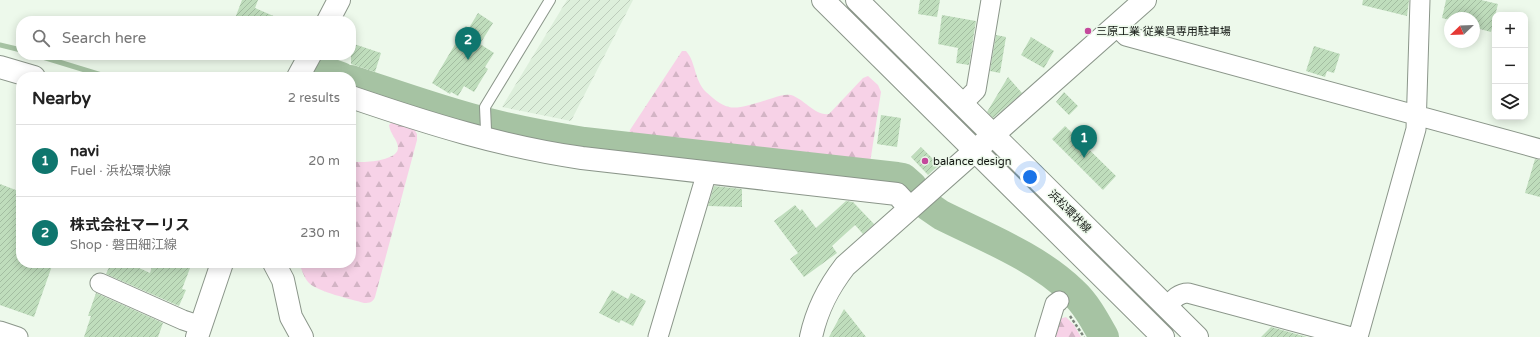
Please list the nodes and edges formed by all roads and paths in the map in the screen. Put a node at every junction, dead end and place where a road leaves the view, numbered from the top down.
1 (339, 0) edge
2 (550, 0) edge
3 (823, 0) edge
4 (857, 0) edge
5 (991, 0) edge
6 (1145, 0) edge
7 (1420, 0) edge
8 (331, 16) edge
9 (1116, 26) junction
10 (307, 60) edge
11 (0, 67) edge
12 (17, 72) edge
13 (301, 72) edge
14 (356, 99) edge
15 (962, 104) junction
16 (1416, 116) junction
17 (485, 135) junction
18 (993, 135) junction
19 (1540, 149) edge
20 (975, 151) junction
21 (705, 172) junction
22 (910, 208) junction
23 (220, 268) edge
24 (277, 268) edge
25 (100, 283) dead end
26 (1059, 301) joint
27 (1167, 307) junction
28 (199, 331) edge
29 (302, 337) edge
30 (658, 337) edge
31 (811, 337) edge
32 (1045, 337) edge
33 (1084, 337) edge
34 (1163, 337) edge
35 (1197, 337) edge
36 (1351, 337) edge
37 (1358, 337) edge

1 - 8 main road
2 - 17 lane
3 - 20 main road
4 - 15 main road, 浜松環状線
5 - 15 street
6 - 9 main road
7 - 16 street
9 - 16 street
9 - 18 main road
10 - 13 main road
11 - 12 main road
14 - 17 main road
15 - 18 main road, 浜松環状線
16 - 19 street
16 - 37 street
17 - 21 main road
18 - 20 main road
18 - 27 main road, 浜松環状線
20 - 22 main road
20 - 34 main road
21 - 22 main road
21 - 30 street
22 - 31 main road
23 - 28 main road
24 - 29 main road
25 - 28 street
26 - 32 street
26 - 33 path
27 - 35 main road, 浜松環状線
27 - 36 street

